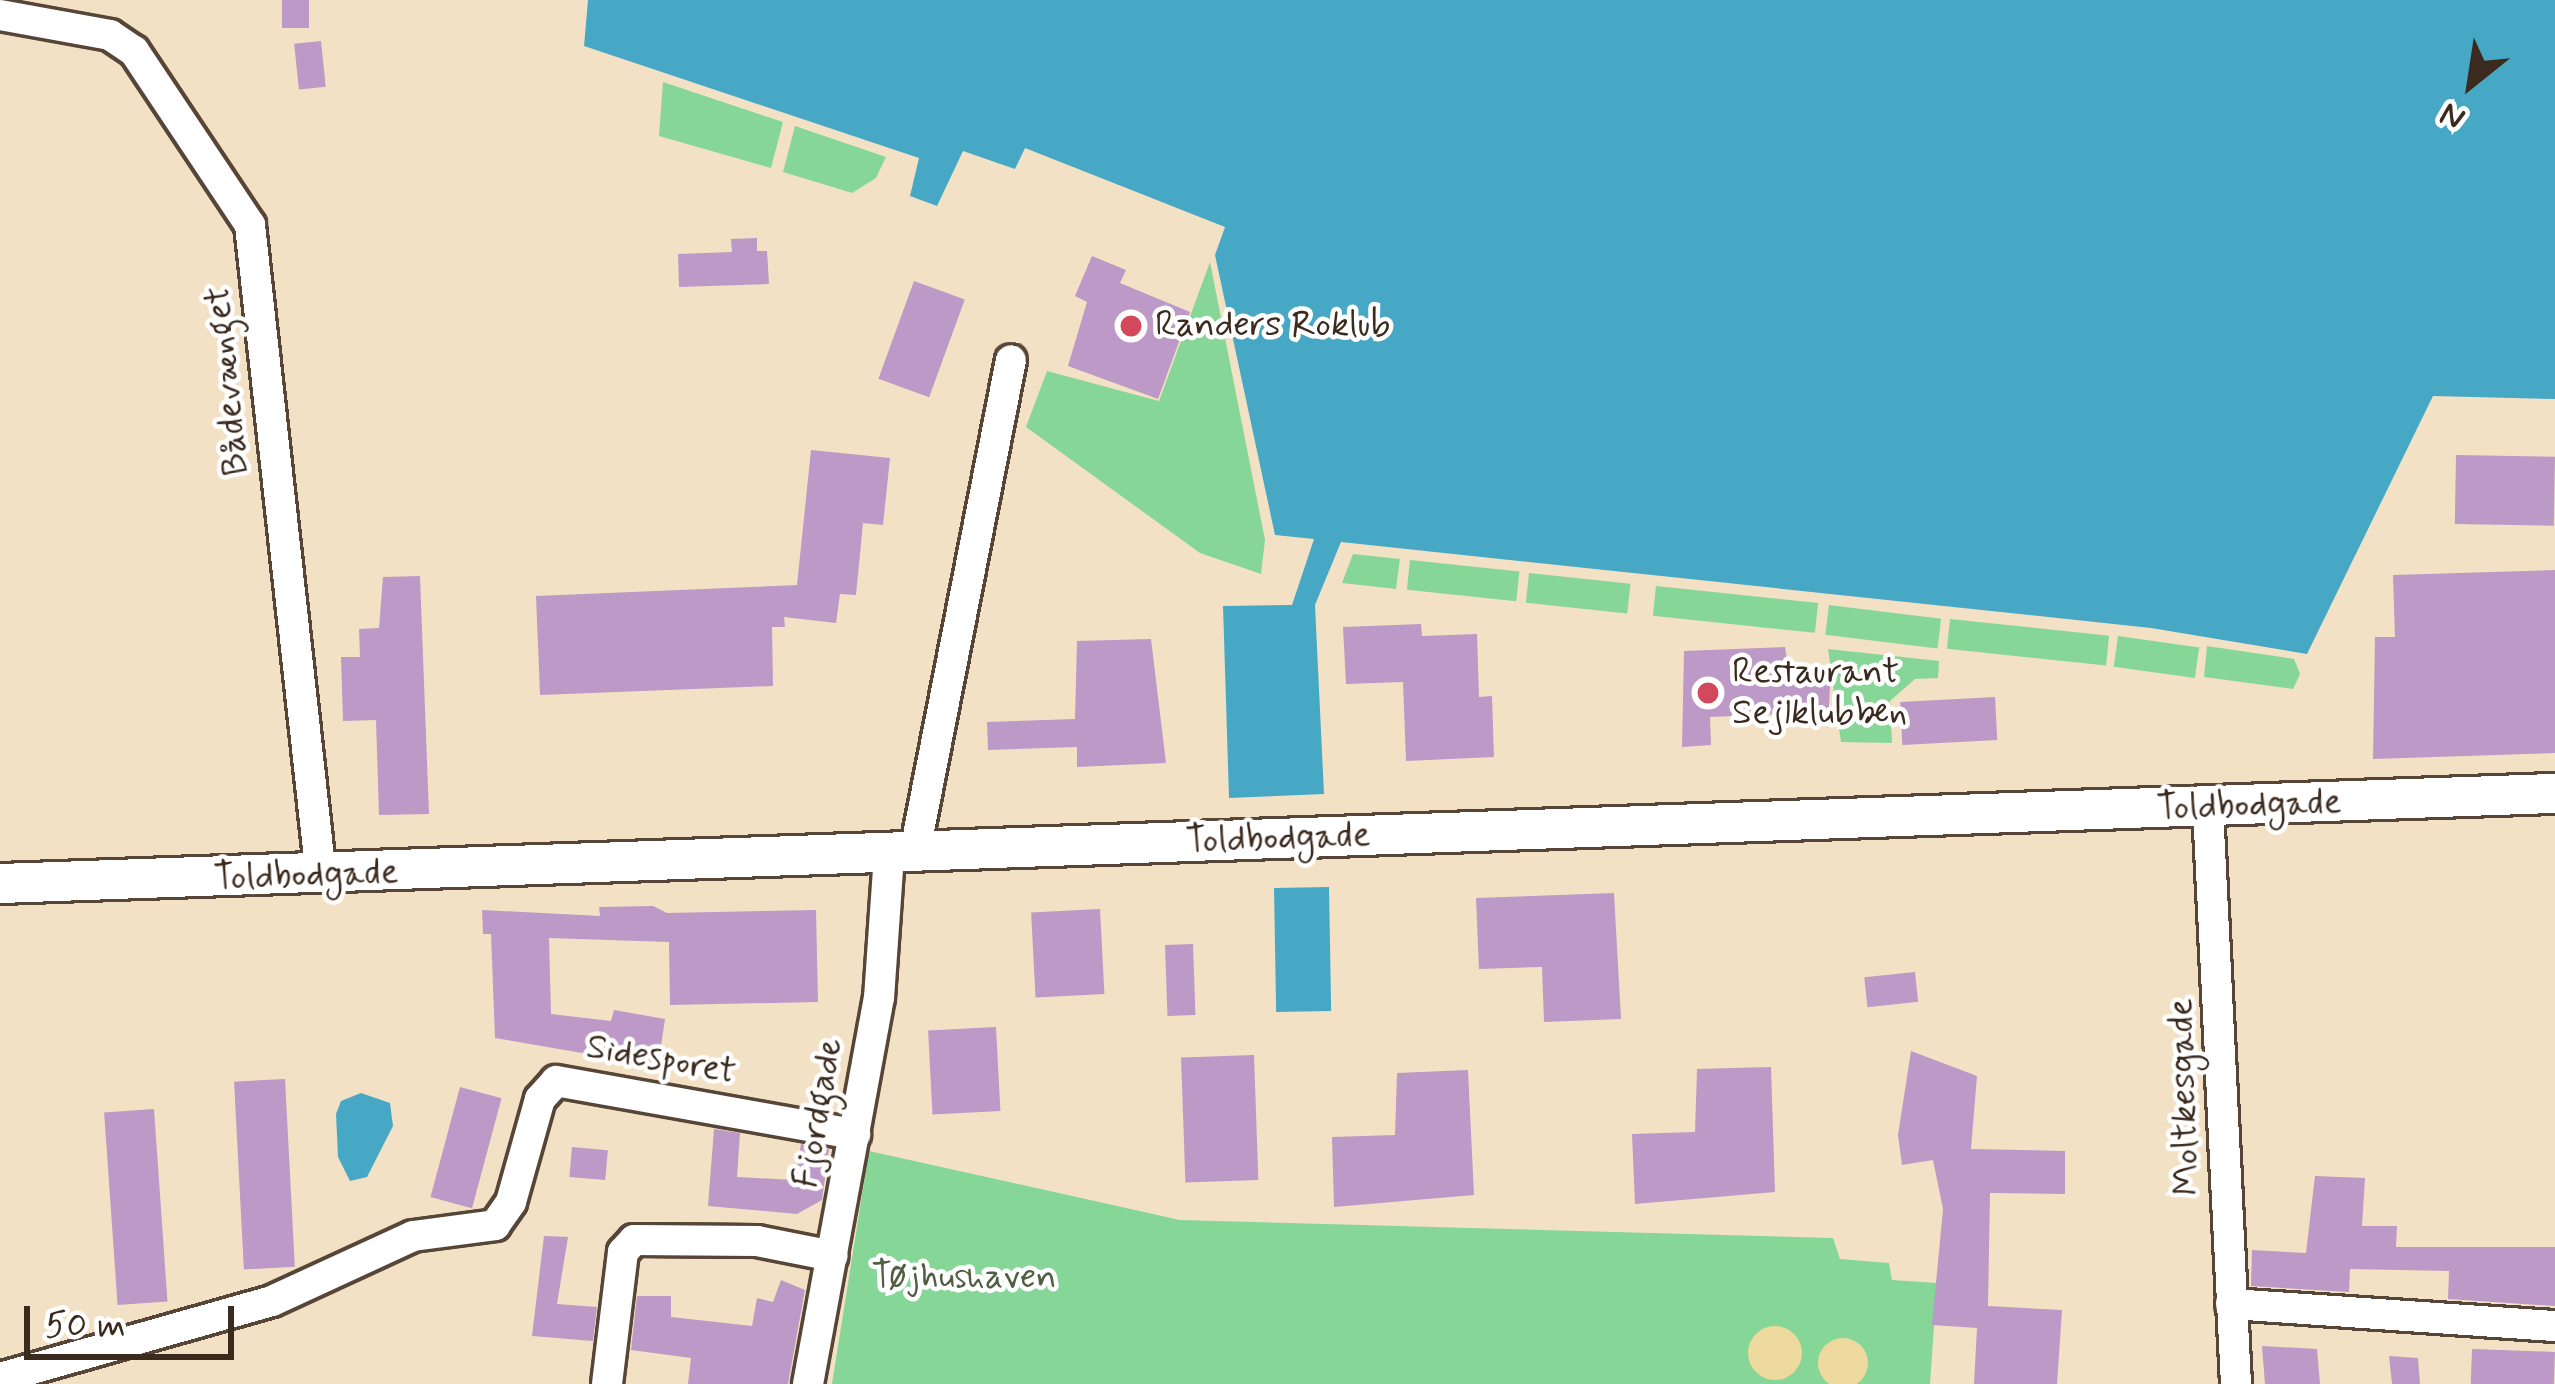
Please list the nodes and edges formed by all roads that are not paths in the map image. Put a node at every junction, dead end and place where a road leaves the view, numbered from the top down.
1 (0, 15) edge
2 (1010, 360) dead end
3 (2555, 793) edge
4 (2208, 808) junction
5 (902, 853) junction
6 (322, 876) junction
7 (0, 884) edge
8 (855, 1135) junction
9 (833, 1256) junction
10 (2231, 1304) junction
11 (2555, 1326) edge
12 (0, 1378) edge
13 (607, 1384) edge
14 (808, 1384) edge
15 (2236, 1384) edge

1 - 6 street, Bådevænget
2 - 5 street, Fjordgade
3 - 4 street, Toldbodgade
4 - 5 street, Toldbodgade
4 - 10 street, Moltkesgade
5 - 6 street, Toldbodgade
5 - 8 street, Fjordgade
6 - 7 street, Toldbodgade
8 - 9 street, Fjordgade
8 - 12 street, Sidesporet
9 - 13 street
9 - 14 street, Fjordgade
10 - 11 street
10 - 15 street, Moltkesgade

